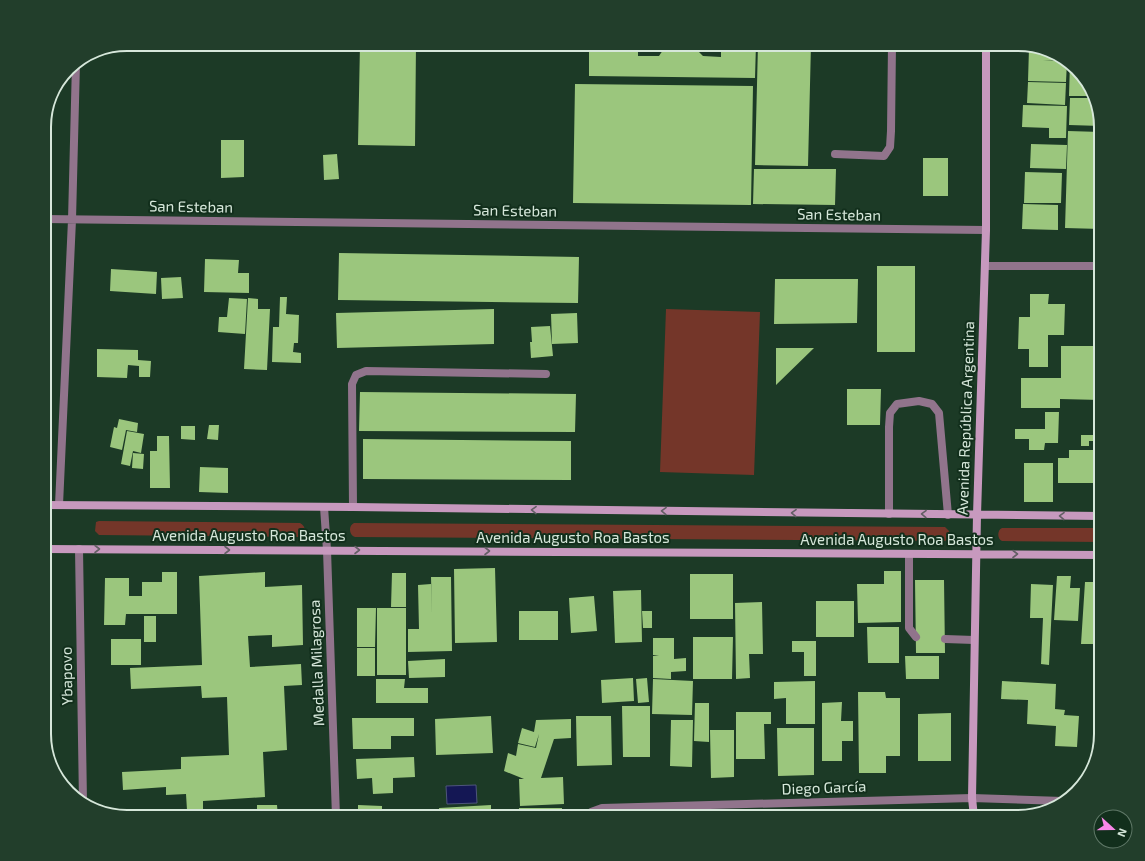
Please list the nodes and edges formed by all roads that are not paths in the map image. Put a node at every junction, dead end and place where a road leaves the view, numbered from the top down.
1 (892, 51) edge
2 (986, 51) edge
3 (76, 71) edge
4 (835, 154) dead end
5 (51, 219) edge
6 (72, 220) junction
7 (986, 230) junction
8 (986, 266) junction
9 (1094, 266) edge
10 (546, 374) dead end
11 (51, 505) edge
12 (58, 505) junction
13 (324, 507) junction
14 (353, 507) junction
15 (889, 514) junction
16 (948, 515) junction
17 (977, 515) junction
18 (1094, 516) edge
19 (51, 549) edge
20 (79, 549) junction
21 (327, 550) junction
22 (910, 554) junction
23 (976, 554) junction
24 (1094, 555) edge
25 (916, 637) dead end
26 (945, 638) dead end
27 (974, 640) junction
28 (83, 795) edge
29 (972, 798) junction
30 (1053, 802) edge
31 (336, 810) edge
32 (596, 810) edge
33 (973, 810) edge

1 - 4 street
2 - 7 main road, Avenida República Argentina
3 - 6 street
5 - 6 street, San Esteban
6 - 7 street, San Esteban
6 - 12 street
7 - 8 main road, Avenida República Argentina
8 - 9 street
8 - 17 main road, Avenida República Argentina
10 - 14 street
11 - 12 main road, Avenida Augusto Roa Bastos
12 - 13 main road, Avenida Augusto Roa Bastos
13 - 14 main road, Avenida Augusto Roa Bastos
13 - 21 street, Medalla Milagrosa
15 -> 14 main road, Avenida Augusto Roa Bastos
16 -> 15 main road, Avenida Augusto Roa Bastos
15 - 16 street
16 - 17 main road, Avenida Augusto Roa Bastos
18 -> 17 main road, Avenida Augusto Roa Bastos
17 - 23 main road, Avenida República Argentina
19 - 20 main road, Avenida Augusto Roa Bastos
20 -> 21 main road, Avenida Augusto Roa Bastos
20 - 28 street, Ybapovo
21 -> 22 main road, Avenida Augusto Roa Bastos
21 - 31 street, Medalla Milagrosa
22 - 23 main road, Avenida Augusto Roa Bastos
22 - 25 street
23 -> 24 main road, Avenida Augusto Roa Bastos
23 - 27 main road, Avenida República Argentina
26 - 27 street
27 - 29 main road, Avenida República Argentina
29 - 30 street, Diego García
29 - 32 street, Diego García
29 - 33 main road, Avenida República Argentina

